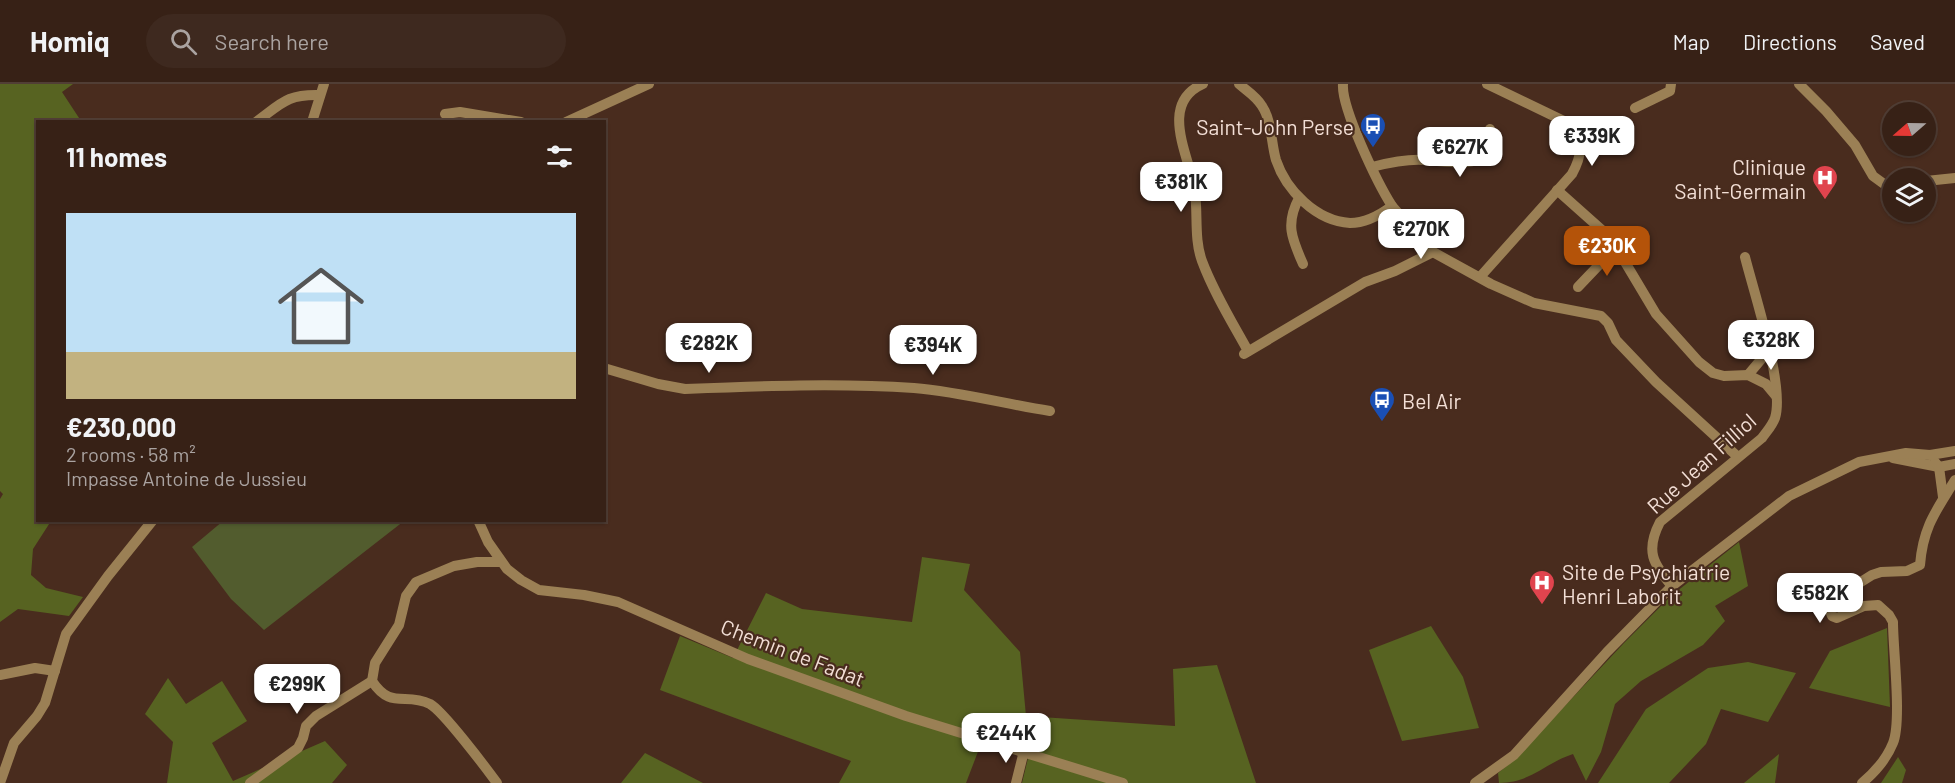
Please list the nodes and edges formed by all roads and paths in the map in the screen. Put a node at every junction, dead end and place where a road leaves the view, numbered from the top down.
1 (324, 84) edge
2 (649, 84) edge
3 (1203, 84) edge
4 (1239, 84) edge
5 (1344, 84) edge
6 (1487, 84) edge
7 (1671, 84) edge
8 (1799, 84) edge
9 (320, 95) junction
10 (1635, 108) dead end
11 (445, 114) dead end
12 (259, 120) edge
13 (313, 120) edge
14 (509, 120) edge
15 (570, 120) edge
16 (1490, 129) dead end
17 (1372, 167) junction
18 (1955, 178) edge
19 (1936, 180) edge
20 (1882, 183) edge
21 (1557, 190) junction
22 (1299, 198) junction
23 (1392, 206) junction
24 (1616, 247) junction
25 (1433, 252) junction
26 (1744, 257) dead end
27 (1303, 264) dead end
28 (1480, 277) junction
29 (1578, 287) dead end
30 (1769, 350) junction
31 (606, 369) edge
32 (1748, 375) junction
33 (1776, 397) junction
34 (1050, 411) dead end
35 (1955, 451) edge
36 (1930, 455) junction
37 (1884, 456) junction
38 (1738, 457) junction
39 (1955, 464) edge
40 (1938, 467) junction
41 (1955, 480) edge
42 (1943, 497) junction
43 (151, 522) edge
44 (479, 522) edge
45 (501, 562) junction
46 (1672, 586) junction
47 (54, 671) junction
48 (0, 675) edge
49 (372, 681) junction
50 (1024, 751) junction
51 (0, 783) edge
52 (250, 783) edge
53 (497, 783) edge
54 (1016, 783) edge
55 (1124, 783) edge
56 (1475, 783) edge
57 (1862, 783) edge

1 - 9 street
2 - 15 street
3 - 25 street
4 - 22 street
5 - 17 street
6 - 21 street
7 - 10 street
8 - 20 street
9 - 12 street
9 - 13 street
11 - 14 street
16 - 17 street
17 - 23 street
18 - 19 street
21 - 24 street
21 - 28 street
22 - 23 street
22 - 27 street
23 - 25 street
24 - 29 street
24 - 32 street
25 - 28 street
26 - 30 street, Rue Jean Filliol
28 - 38 street
30 - 32 street
30 - 33 street, Rue Jean Filliol
31 - 34 street
32 - 33 street
33 - 38 street, Rue Jean Filliol
35 - 36 street
36 - 37 street
36 - 40 street
37 - 40 street
37 - 46 street
38 - 46 street, Rue Jean Filliol
39 - 40 street
40 - 42 street
41 - 42 street
42 - 57 street
43 - 47 street
44 - 45 street, Chemin de Fadat
45 - 49 street
45 - 50 street, Chemin de Fadat
46 - 56 street
47 - 48 street
47 - 51 street
49 - 52 street
49 - 53 street
50 - 54 street
50 - 55 street, Chemin de Fadat

